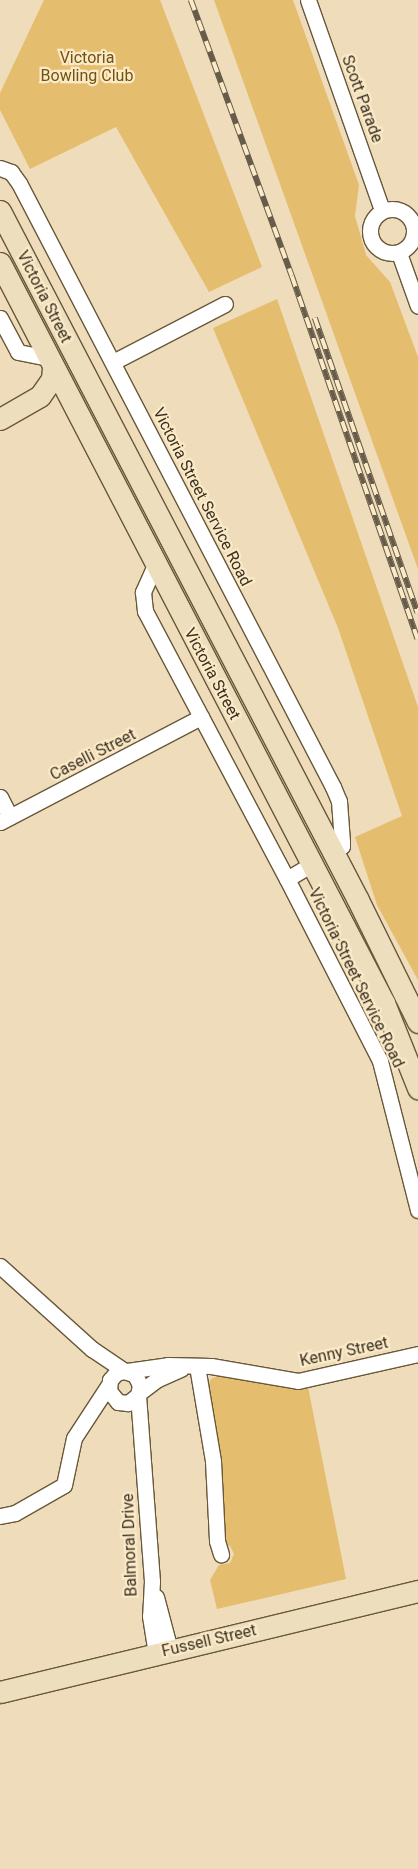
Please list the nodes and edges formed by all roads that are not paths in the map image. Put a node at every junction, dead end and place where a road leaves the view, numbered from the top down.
1 (308, 0) edge
2 (0, 168) edge
3 (382, 210) junction
4 (0, 211) edge
5 (414, 216) edge
6 (399, 253) junction
7 (0, 263) edge
8 (225, 304) dead end
9 (418, 306) edge
10 (0, 318) edge
11 (78, 362) junction
12 (113, 362) junction
13 (51, 363) junction
14 (67, 393) junction
15 (0, 419) edge
16 (0, 426) edge
17 (154, 565) junction
18 (201, 717) junction
19 (0, 797) edge
20 (5, 819) edge
21 (333, 852) junction
22 (312, 864) junction
23 (288, 879) junction
24 (418, 1022) edge
25 (418, 1088) edge
26 (418, 1210) edge
27 (0, 1266) edge
28 (92, 1349) junction
29 (418, 1354) edge
30 (193, 1366) junction
31 (126, 1371) junction
32 (109, 1384) junction
33 (139, 1394) junction
34 (121, 1403) junction
35 (90, 1417) junction
36 (142, 1434) junction
37 (0, 1516) edge
38 (222, 1554) dead end
39 (418, 1591) edge
40 (163, 1652) junction
41 (0, 1692) edge

1 - 3 street, Scott Parade
2 - 12 street, Victoria Street Service Road
3 - 5 street
3 - 6 street
4 - 11 main road, Victoria Street
5 - 6 street
6 - 9 street
7 - 13 main road, Victoria Street
8 - 12 street
10 - 13 street
11 - 14 main road
11 - 21 main road, Victoria Street
12 - 21 street, Victoria Street Service Road
13 - 14 main road, Victoria Street
13 - 15 main road
14 - 16 main road
14 - 17 main road, Victoria Street
17 - 18 street, Victoria Street Service Road
17 - 22 main road, Victoria Street
18 - 20 street, Caselli Street
18 - 23 street, Victoria Street Service Road
19 - 20 street
21 - 22 main road
21 - 24 main road, Victoria Street
22 - 23 street, Victoria Street Service Road
22 - 25 main road, Victoria Street
23 - 26 street, Victoria Street Service Road
27 - 28 street
28 - 31 street
28 - 32 street
29 - 30 street, Kenny Street
30 - 31 street, Kenny Street
30 - 33 street, Kenny Street
30 - 38 street
31 - 32 street
31 - 33 street
32 - 34 street
32 - 35 street
33 - 34 street
33 - 36 street, Balmoral Drive
34 - 35 street
34 - 36 street, Balmoral Drive
35 - 37 street
36 - 40 street, Balmoral Drive
39 - 40 main road, Fussell Street
40 - 41 main road, Fussell Street

